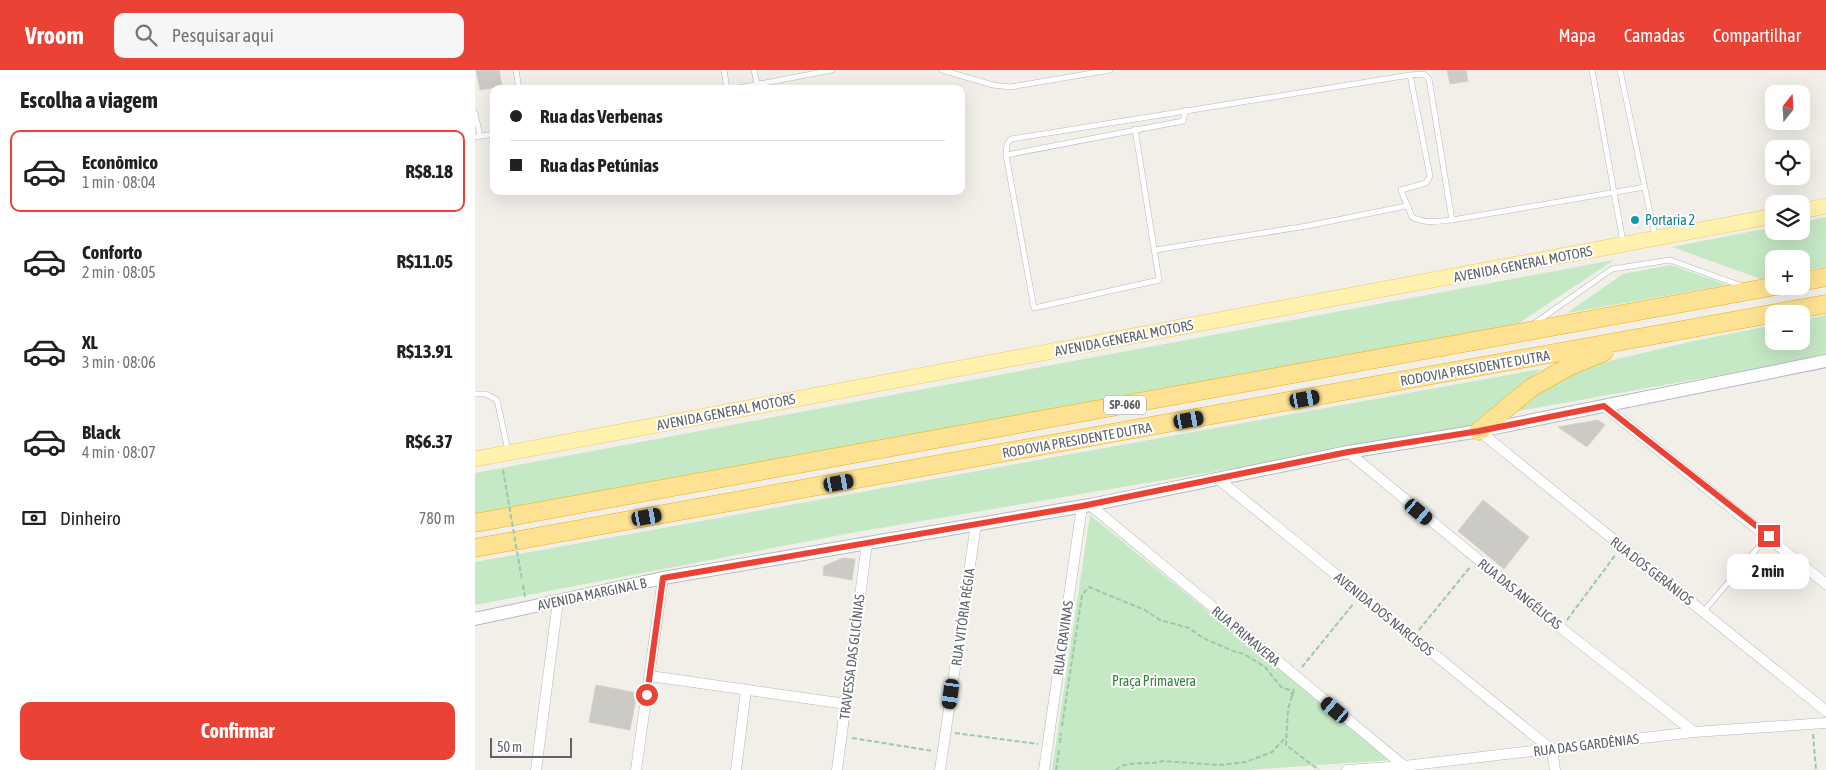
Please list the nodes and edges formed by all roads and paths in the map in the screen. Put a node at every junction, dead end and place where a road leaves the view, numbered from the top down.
1 (517, 70) edge
2 (724, 70) edge
3 (754, 70) edge
4 (832, 70) edge
5 (942, 70) edge
6 (1110, 70) edge
7 (1592, 70) edge
8 (1620, 70) edge
9 (1410, 75) junction
10 (757, 84) junction
11 (519, 85) edge
12 (726, 85) edge
13 (752, 85) edge
14 (1186, 110) junction
15 (475, 113) edge
16 (1135, 129) junction
17 (478, 137) edge
18 (1006, 155) junction
19 (1645, 187) junction
20 (1614, 192) junction
21 (1406, 206) junction
22 (1826, 206) edge
23 (1810, 209) edge
24 (1765, 218) edge
25 (1452, 220) junction
26 (1656, 239) junction
27 (1624, 245) junction
28 (1155, 250) junction
29 (1826, 277) edge
30 (1810, 280) edge
31 (1765, 288) edge
32 (1757, 290) junction
33 (1826, 304) edge
34 (1520, 333) junction
35 (1635, 340) junction
36 (1826, 361) edge
37 (475, 394) edge
38 (1604, 406) junction
39 (1479, 431) junction
40 (509, 452) junction
41 (1348, 452) junction
42 (475, 459) edge
43 (503, 470) dead end
44 (1217, 478) junction
45 (1086, 505) junction
46 (475, 524) edge
47 (976, 524) junction
48 (1769, 536) junction
49 (867, 543) junction
50 (1621, 547) junction
51 (475, 548) edge
52 (1477, 559) junction
53 (663, 578) junction
54 (522, 580) dead end
55 (1826, 584) edge
56 (523, 585) dead end
57 (1361, 595) junction
58 (526, 600) dead end
59 (558, 601) junction
60 (1703, 612) junction
61 (475, 619) edge
62 (1561, 628) junction
63 (1413, 638) junction
64 (650, 676) junction
65 (1295, 676) junction
66 (746, 690) junction
67 (1293, 696) junction
68 (846, 704) junction
69 (1826, 711) edge
70 (1826, 723) edge
71 (1813, 724) junction
72 (946, 732) junction
73 (1694, 732) junction
74 (842, 737) junction
75 (1286, 737) junction
76 (1047, 746) junction
77 (1552, 750) junction
78 (943, 752) junction
79 (1404, 766) junction
80 (536, 770) edge
81 (636, 770) edge
82 (736, 770) edge
83 (837, 770) edge
84 (940, 770) edge
85 (1043, 770) edge
86 (1056, 770) edge
87 (1115, 770) edge
88 (1319, 770) edge
89 (1347, 770) edge
90 (1555, 770) edge
91 (1816, 770) edge

1 - 11 lane
2 - 12 lane
3 - 10 lane
4 - 10 lane
5 - 6 lane
7 - 20 lane
8 - 19 lane
9 - 14 lane
9 - 21 lane
9 - 25 lane
10 - 13 lane
14 - 16 lane
14 - 18 lane
15 - 17 lane
16 - 18 lane
16 - 28 lane
18 - 28 lane
19 - 20 lane
19 - 26 lane
20 - 25 lane
20 - 27 lane
21 - 25 lane
21 - 28 lane
22 - 23 main road
24 - 26 main road, AVENIDA GENERAL MOTORS
26 - 27 main road, AVENIDA GENERAL MOTORS
27 - 40 main road, AVENIDA GENERAL MOTORS
29 - 30 highway
31 - 32 highway, RODOVIA PRESIDENTE DUTRA / SP-060
32 - 34 highway, RODOVIA PRESIDENTE DUTRA / SP-060
32 - 34 lane
33 - 35 highway, RODOVIA PRESIDENTE DUTRA / SP-060
34 - 46 highway, RODOVIA PRESIDENTE DUTRA / SP-060
35 - 39 highway
35 - 51 highway, RODOVIA PRESIDENTE DUTRA / SP-060
36 - 38 street, AVENIDA MARGINAL B
37 - 40 lane
38 - 39 street, AVENIDA MARGINAL B
38 - 48 street
39 - 41 street, AVENIDA MARGINAL B
39 - 50 street, RUA DOS GERÂNIOS
40 - 42 main road, AVENIDA GENERAL MOTORS
41 - 44 street, AVENIDA MARGINAL B
41 - 52 street, RUA DAS ANGÉLICAS
43 - 54 path, bridge
44 - 45 street, AVENIDA MARGINAL B
44 - 57 street, AVENIDA DOS NARCISOS
45 - 47 street, AVENIDA MARGINAL B
45 - 65 street, RUA PRIMAVERA
45 - 76 street, RUA CRAVINAS
47 - 49 street, AVENIDA MARGINAL B
47 - 72 street, RUA VITÓRIA RÉGIA
48 - 55 street
48 - 60 lane
49 - 53 street, AVENIDA MARGINAL B
49 - 68 street, TRAVESSA DAS GLICÍNIAS
50 - 60 street, RUA DOS GERÂNIOS
50 - 62 path
52 - 62 street, RUA DAS ANGÉLICAS
52 - 63 path
53 - 59 street, AVENIDA MARGINAL B
53 - 64 street
56 - 58 path
57 - 63 street, AVENIDA DOS NARCISOS
57 - 65 path
59 - 61 street, AVENIDA MARGINAL B
59 - 80 street
60 - 69 street, RUA DOS GERÂNIOS
62 - 73 street, RUA DAS ANGÉLICAS
63 - 77 street, AVENIDA DOS NARCISOS
64 - 66 street
64 - 81 street
65 - 67 path
65 - 79 street, RUA PRIMAVERA
66 - 68 street
66 - 82 street
67 - 75 path
67 - 86 path
68 - 74 street, TRAVESSA DAS GLICÍNIAS
70 - 71 street, RUA DAS GARDÊNIAS
71 - 73 street, RUA DAS GARDÊNIAS
71 - 91 path
72 - 76 path
72 - 78 street, RUA VITÓRIA RÉGIA
73 - 77 street, RUA DAS GARDÊNIAS
74 - 78 path
74 - 83 street, TRAVESSA DAS GLICÍNIAS
75 - 87 path
75 - 88 path
76 - 85 street, RUA CRAVINAS
77 - 79 street, RUA DAS GARDÊNIAS
77 - 90 street
78 - 84 street, RUA VITÓRIA RÉGIA
79 - 89 street, RUA DAS GARDÊNIAS

